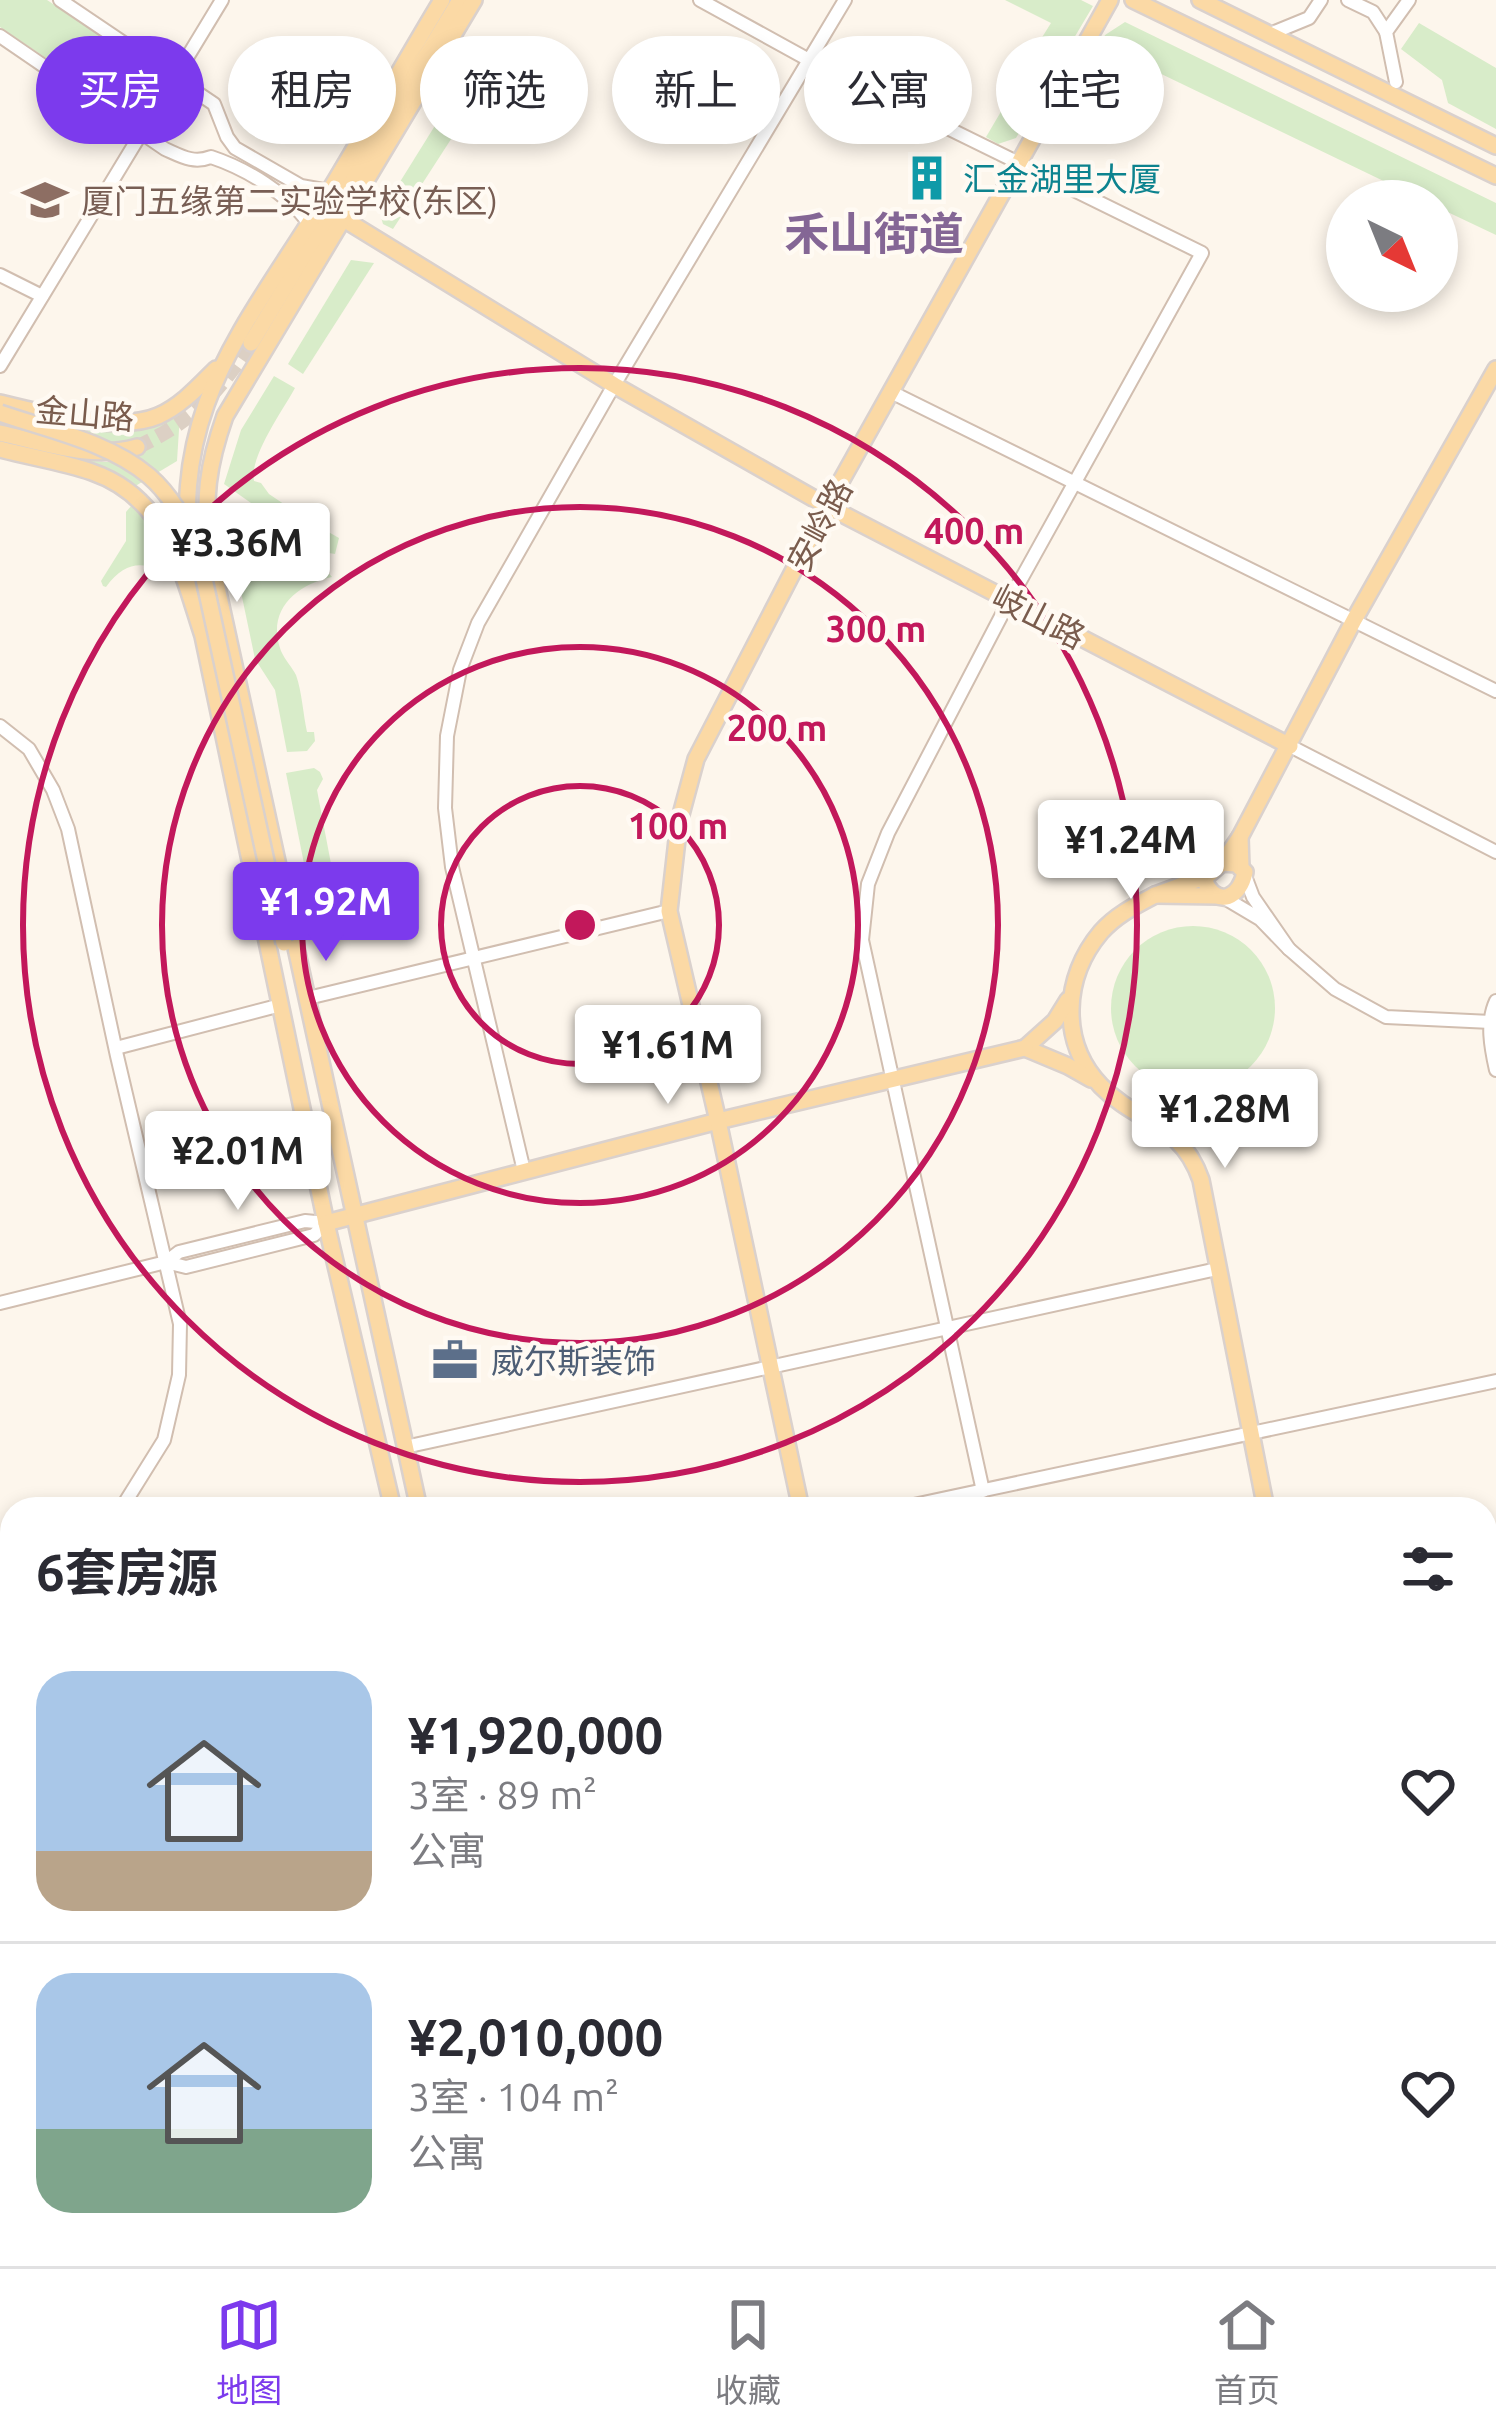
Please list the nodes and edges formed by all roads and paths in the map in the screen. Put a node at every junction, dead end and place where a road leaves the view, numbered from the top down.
1 (60, 0) edge
2 (222, 0) edge
3 (442, 0) edge
4 (460, 0) edge
5 (474, 0) edge
6 (700, 0) edge
7 (845, 0) edge
8 (1110, 0) edge
9 (1133, 0) edge
10 (1201, 0) edge
11 (1321, 0) edge
12 (1348, 0) edge
13 (1409, 0) edge
14 (1220, 4) edge
15 (1386, 32) junction
16 (1270, 34) junction
17 (0, 36) edge
18 (114, 36) edge
19 (200, 36) edge
20 (823, 36) edge
21 (804, 57) edge
22 (36, 61) edge
23 (804, 68) edge
24 (1396, 82) dead end
25 (204, 97) edge
26 (226, 137) junction
27 (972, 140) edge
28 (134, 144) edge
29 (158, 144) edge
30 (1496, 146) edge
31 (211, 157) junction
32 (1019, 163) junction
33 (1496, 176) edge
34 (329, 191) junction
35 (342, 218) junction
36 (309, 223) junction
37 (0, 275) edge
38 (42, 296) junction
39 (250, 343) tunnel mouth
40 (222, 362) junction
41 (0, 367) edge
42 (1496, 369) edge
43 (614, 385) junction
44 (891, 392) junction
45 (1490, 395) edge
46 (0, 404) edge
47 (0, 413) edge
48 (0, 433) edge
49 (137, 447) tunnel mouth
50 (0, 449) edge
51 (1075, 482) junction
52 (827, 506) junction
53 (1009, 601) junction
54 (1354, 620) junction
55 (203, 636) junction
56 (1496, 691) edge
57 (0, 726) edge
58 (1289, 746) junction
59 (1240, 837) junction
60 (1496, 852) edge
61 (1222, 863) junction
62 (1243, 872) junction
63 (1207, 876) junction
64 (1156, 895) junction
65 (1220, 897) junction
66 (669, 911) junction
67 (1289, 949) junction
68 (474, 959) junction
69 (308, 998) junction
70 (1070, 998) junction
71 (1496, 1001) edge
72 (280, 1005) junction
73 (1491, 1022) junction
74 (116, 1048) junction
75 (1025, 1048) junction
76 (1496, 1070) edge
77 (891, 1079) junction
78 (324, 1082) junction
79 (1101, 1085) junction
80 (718, 1121) junction
81 (524, 1171) junction
82 (354, 1215) junction
83 (326, 1223) junction
84 (166, 1262) junction
85 (1217, 1268) junction
86 (0, 1303) edge
87 (946, 1327) junction
88 (770, 1365) junction
89 (1496, 1382) edge
90 (1252, 1434) junction
91 (405, 1447) junction
92 (983, 1490) junction
93 (128, 1497) edge
94 (390, 1497) edge
95 (416, 1497) edge
96 (798, 1497) edge
97 (951, 1497) edge
98 (1264, 1497) edge

1 - 18 street
2 - 19 street
3 - 34 main road
4 - 39 main road
5 - 35 main road
6 - 21 street
7 - 20 street
8 - 32 main road, 安岭路
9 - 33 main road
10 - 14 main road
11 - 16 street
12 - 15 street
13 - 15 street
14 - 16 main road
15 - 24 street
16 - 30 main road
17 - 22 street
23 - 43 street
25 - 26 street
26 - 31 street
26 - 34 street
27 - 32 street
28 - 38 street
29 - 31 street
31 - 36 street
32 - 44 main road, 安岭路
32 - 51 street
34 - 36 main road
35 - 43 main road, 岐山路
35 - 69 main road
36 - 40 main road
37 - 38 street
38 - 41 street
40 - 46 main road, 金山路
40 - 55 main road
42 - 45 main road
43 - 52 main road, 岐山路
43 - 68 street
44 - 51 street
44 - 52 main road, 安岭路
45 - 54 main road
47 - 78 main road, bridge
48 - 49 main road
50 - 55 main road, 金山路
51 - 53 street
51 - 54 street
52 - 53 main road, 岐山路
52 - 66 main road, 安岭路
53 - 58 main road, 岐山路
53 - 77 street
54 - 56 street
54 - 58 main road
55 - 72 main road
57 - 74 street
58 - 59 main road
58 - 60 street, 岐山路
59 - 61 main road
59 - 62 main road
61 - 62 main road
61 - 63 main road
62 - 65 main road
62 - 67 street
63 - 64 main road
63 - 65 main road
64 - 65 main road
64 - 70 main road
65 - 67 street
66 - 68 street
66 - 80 main road, 安岭路
67 - 73 street
68 - 69 street
68 - 81 street
69 - 78 main road
70 - 75 main road
70 - 79 main road
71 - 73 street
72 - 74 street
72 - 83 main road
73 - 76 street
74 - 84 street
75 - 77 main road
75 - 79 main road
77 - 80 main road
77 - 87 street
78 - 82 main road
79 - 85 main road
80 - 81 main road
80 - 88 main road, 安岭路
81 - 82 main road
82 - 83 main road
82 - 91 main road
83 - 84 street
83 - 94 main road
84 - 86 street
84 - 93 street
85 - 87 street
85 - 90 main road
87 - 88 street
87 - 92 street
88 - 91 street
88 - 96 main road, 安岭路
89 - 90 street
90 - 92 street
90 - 98 main road
91 - 95 main road
92 - 97 street

